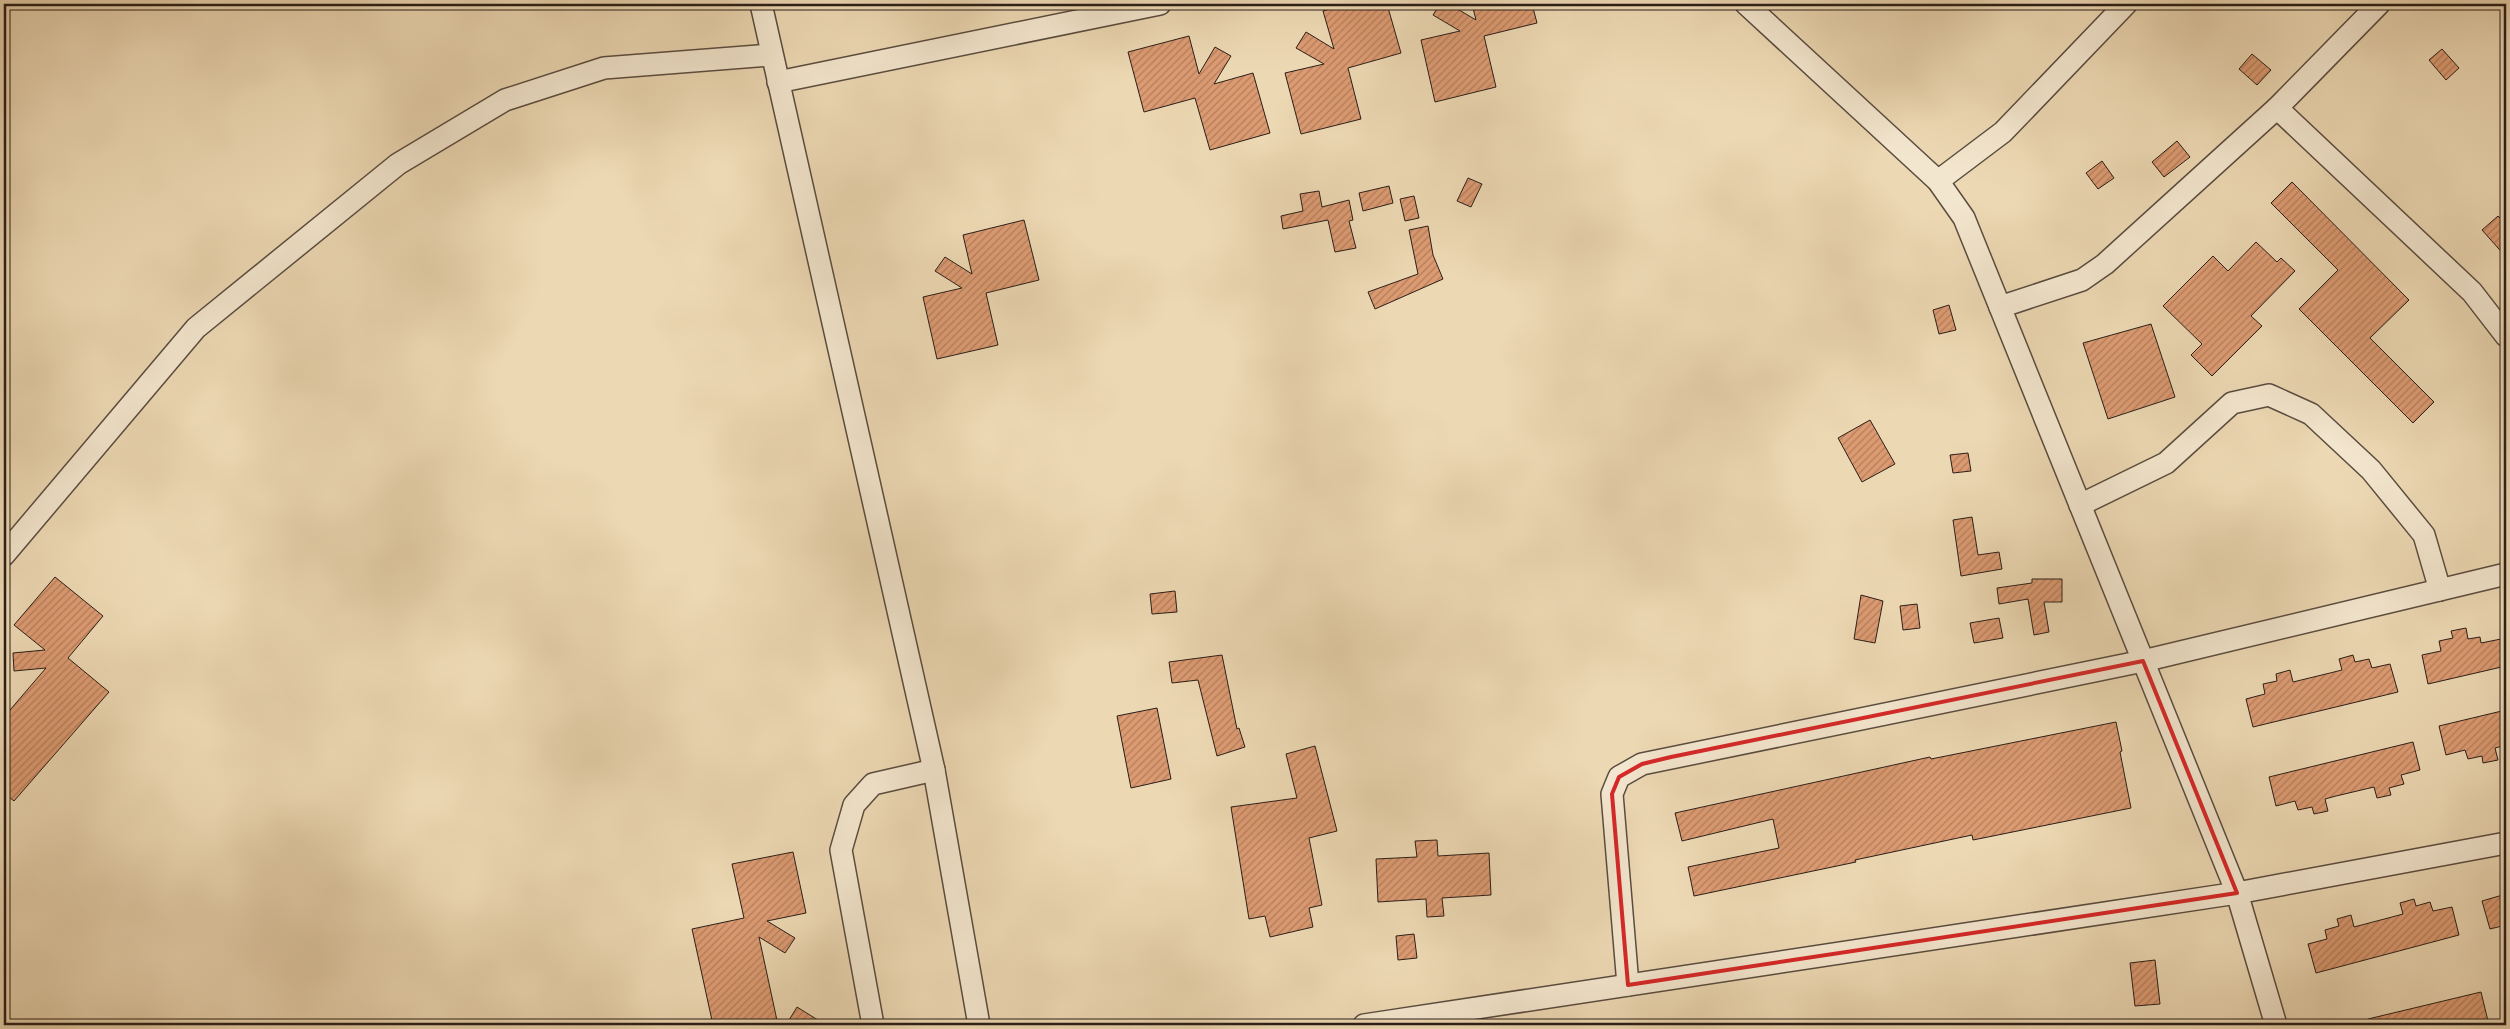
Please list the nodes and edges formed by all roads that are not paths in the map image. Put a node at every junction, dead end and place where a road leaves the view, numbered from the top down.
1 (761, 4) edge
2 (1160, 4) edge
3 (1746, 4) edge
4 (2126, 4) edge
5 (2378, 4) edge
6 (772, 54) junction
7 (778, 82) junction
8 (2277, 108) junction
9 (1938, 181) junction
10 (2000, 307) junction
11 (2506, 336) edge
12 (2080, 505) junction
13 (4, 555) edge
14 (2506, 574) edge
15 (2440, 590) junction
16 (2143, 661) junction
17 (934, 770) junction
18 (2506, 843) edge
19 (2237, 893) junction
20 (1628, 985) junction
21 (873, 1025) edge
22 (979, 1025) edge
23 (1364, 1025) edge
24 (2276, 1025) edge

1 - 6 street
2 - 7 street
3 - 9 street
4 - 9 street
5 - 8 street
6 - 7 street
6 - 13 street
7 - 17 street
8 - 10 street
8 - 11 street
9 - 10 street
10 - 12 street
12 - 15 street
12 - 16 street
14 - 15 street
15 - 16 street
16 - 19 street
16 - 20 street
17 - 21 street
17 - 22 street
18 - 19 street
19 - 20 street
19 - 24 street
20 - 23 street

